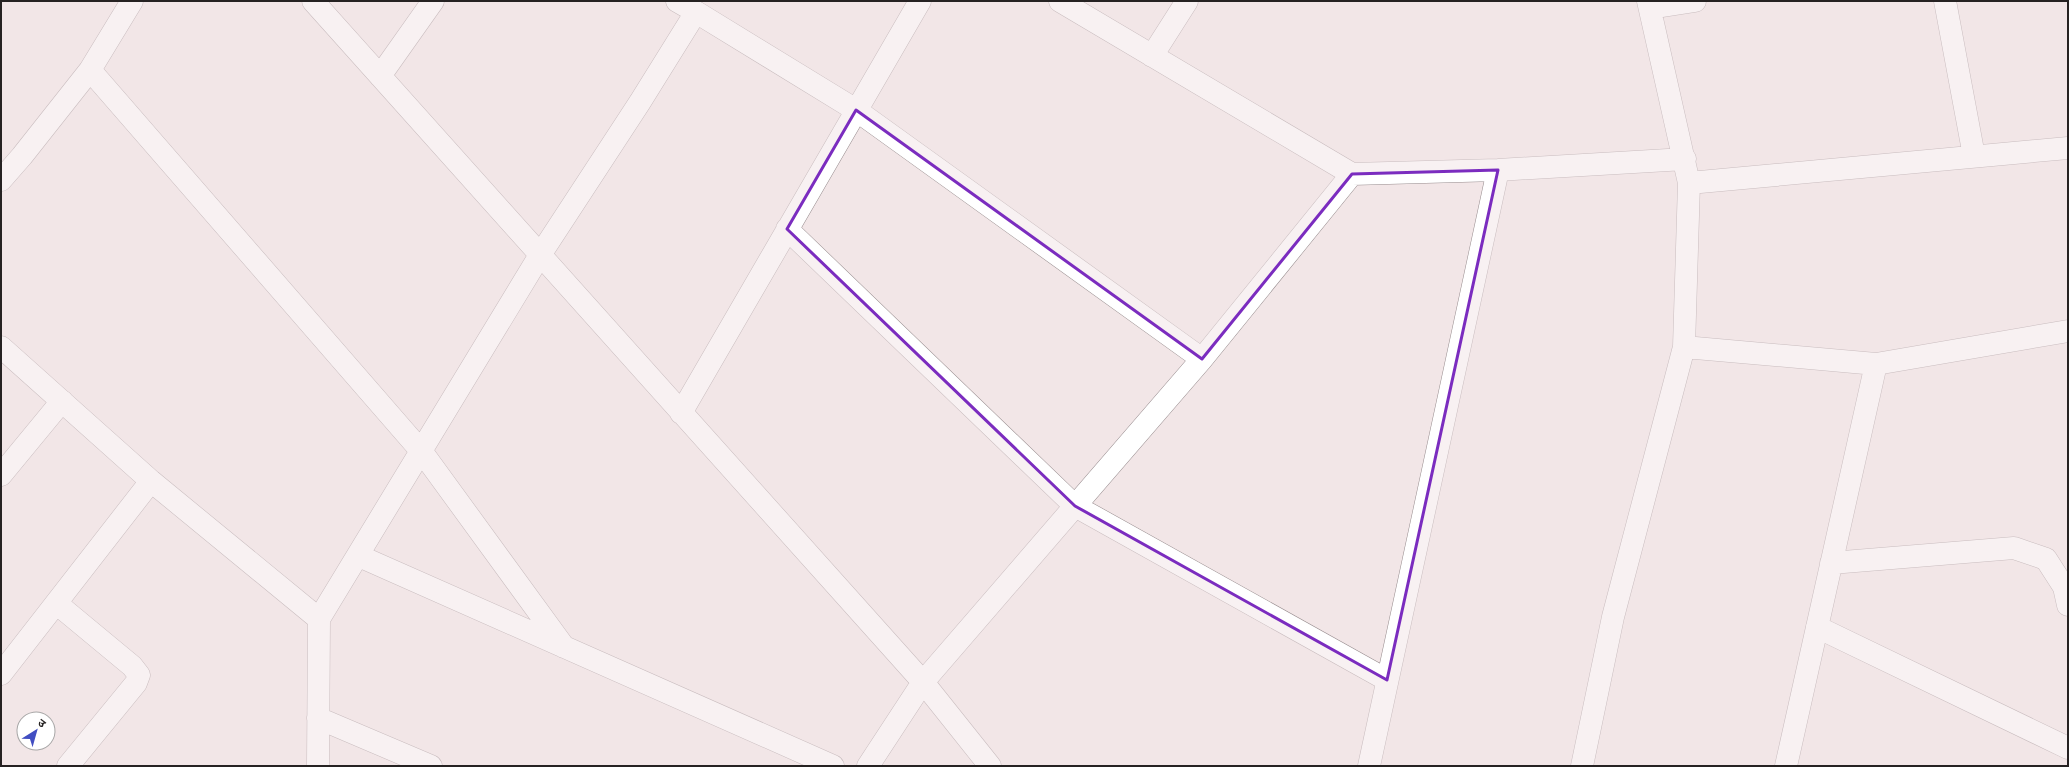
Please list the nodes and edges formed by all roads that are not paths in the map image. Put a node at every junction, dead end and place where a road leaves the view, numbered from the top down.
1 (132, 1) edge
2 (313, 1) edge
3 (433, 1) edge
4 (677, 1) edge
5 (920, 1) edge
6 (1060, 1) edge
7 (1187, 1) edge
8 (1695, 1) edge
9 (1945, 1) edge
10 (1649, 4) edge
11 (696, 12) junction
12 (1152, 56) junction
13 (90, 70) junction
14 (380, 76) junction
15 (856, 110) junction
16 (2068, 148) edge
17 (1974, 156) junction
18 (1685, 159) junction
19 (1498, 170) junction
20 (1352, 174) junction
21 (1, 180) edge
22 (1689, 183) junction
23 (787, 229) junction
24 (540, 255) junction
25 (2068, 331) edge
26 (1, 347) edge
27 (1684, 347) junction
28 (1202, 359) junction
29 (1876, 364) junction
30 (62, 401) junction
31 (681, 412) junction
32 (422, 452) junction
33 (1, 475) edge
34 (151, 481) junction
35 (1075, 506) junction
36 (359, 556) junction
37 (1831, 563) junction
38 (56, 603) junction
39 (2068, 605) edge
40 (319, 619) junction
41 (1817, 627) junction
42 (564, 647) junction
43 (1, 674) edge
44 (1387, 680) junction
45 (923, 682) junction
46 (318, 718) junction
47 (2068, 748) edge
48 (68, 766) edge
49 (318, 766) edge
50 (430, 766) edge
51 (833, 766) edge
52 (868, 766) edge
53 (990, 766) edge
54 (1369, 766) edge
55 (1582, 766) edge
56 (1786, 766) edge

1 - 13 street
2 - 14 street
3 - 14 street
4 - 11 street
5 - 15 street
6 - 12 street
7 - 12 street
8 - 10 street
9 - 17 street
10 - 18 street
11 - 15 street
11 - 24 street
12 - 20 street
13 - 21 street
13 - 32 street
14 - 24 street
15 - 23 street
15 - 28 street
16 - 17 street
17 - 22 street
18 - 19 street
18 - 22 street
19 - 20 street
19 - 44 street
20 - 28 street
22 - 27 street
23 - 31 street
23 - 35 street
24 - 31 street
24 - 32 street
25 - 29 street
26 - 30 street
27 - 29 street
27 - 55 street
28 - 35 street
29 - 37 street
30 - 33 street
30 - 34 street
31 - 45 street
32 - 36 street
32 - 42 street
34 - 38 street
34 - 40 street
35 - 44 street
35 - 45 street
36 - 40 street
36 - 42 street
37 - 39 street
37 - 41 street
38 - 43 street
38 - 48 street
40 - 46 street
41 - 47 street
41 - 56 street
42 - 51 street
44 - 54 street
45 - 52 street
45 - 53 street
46 - 49 street
46 - 50 street

